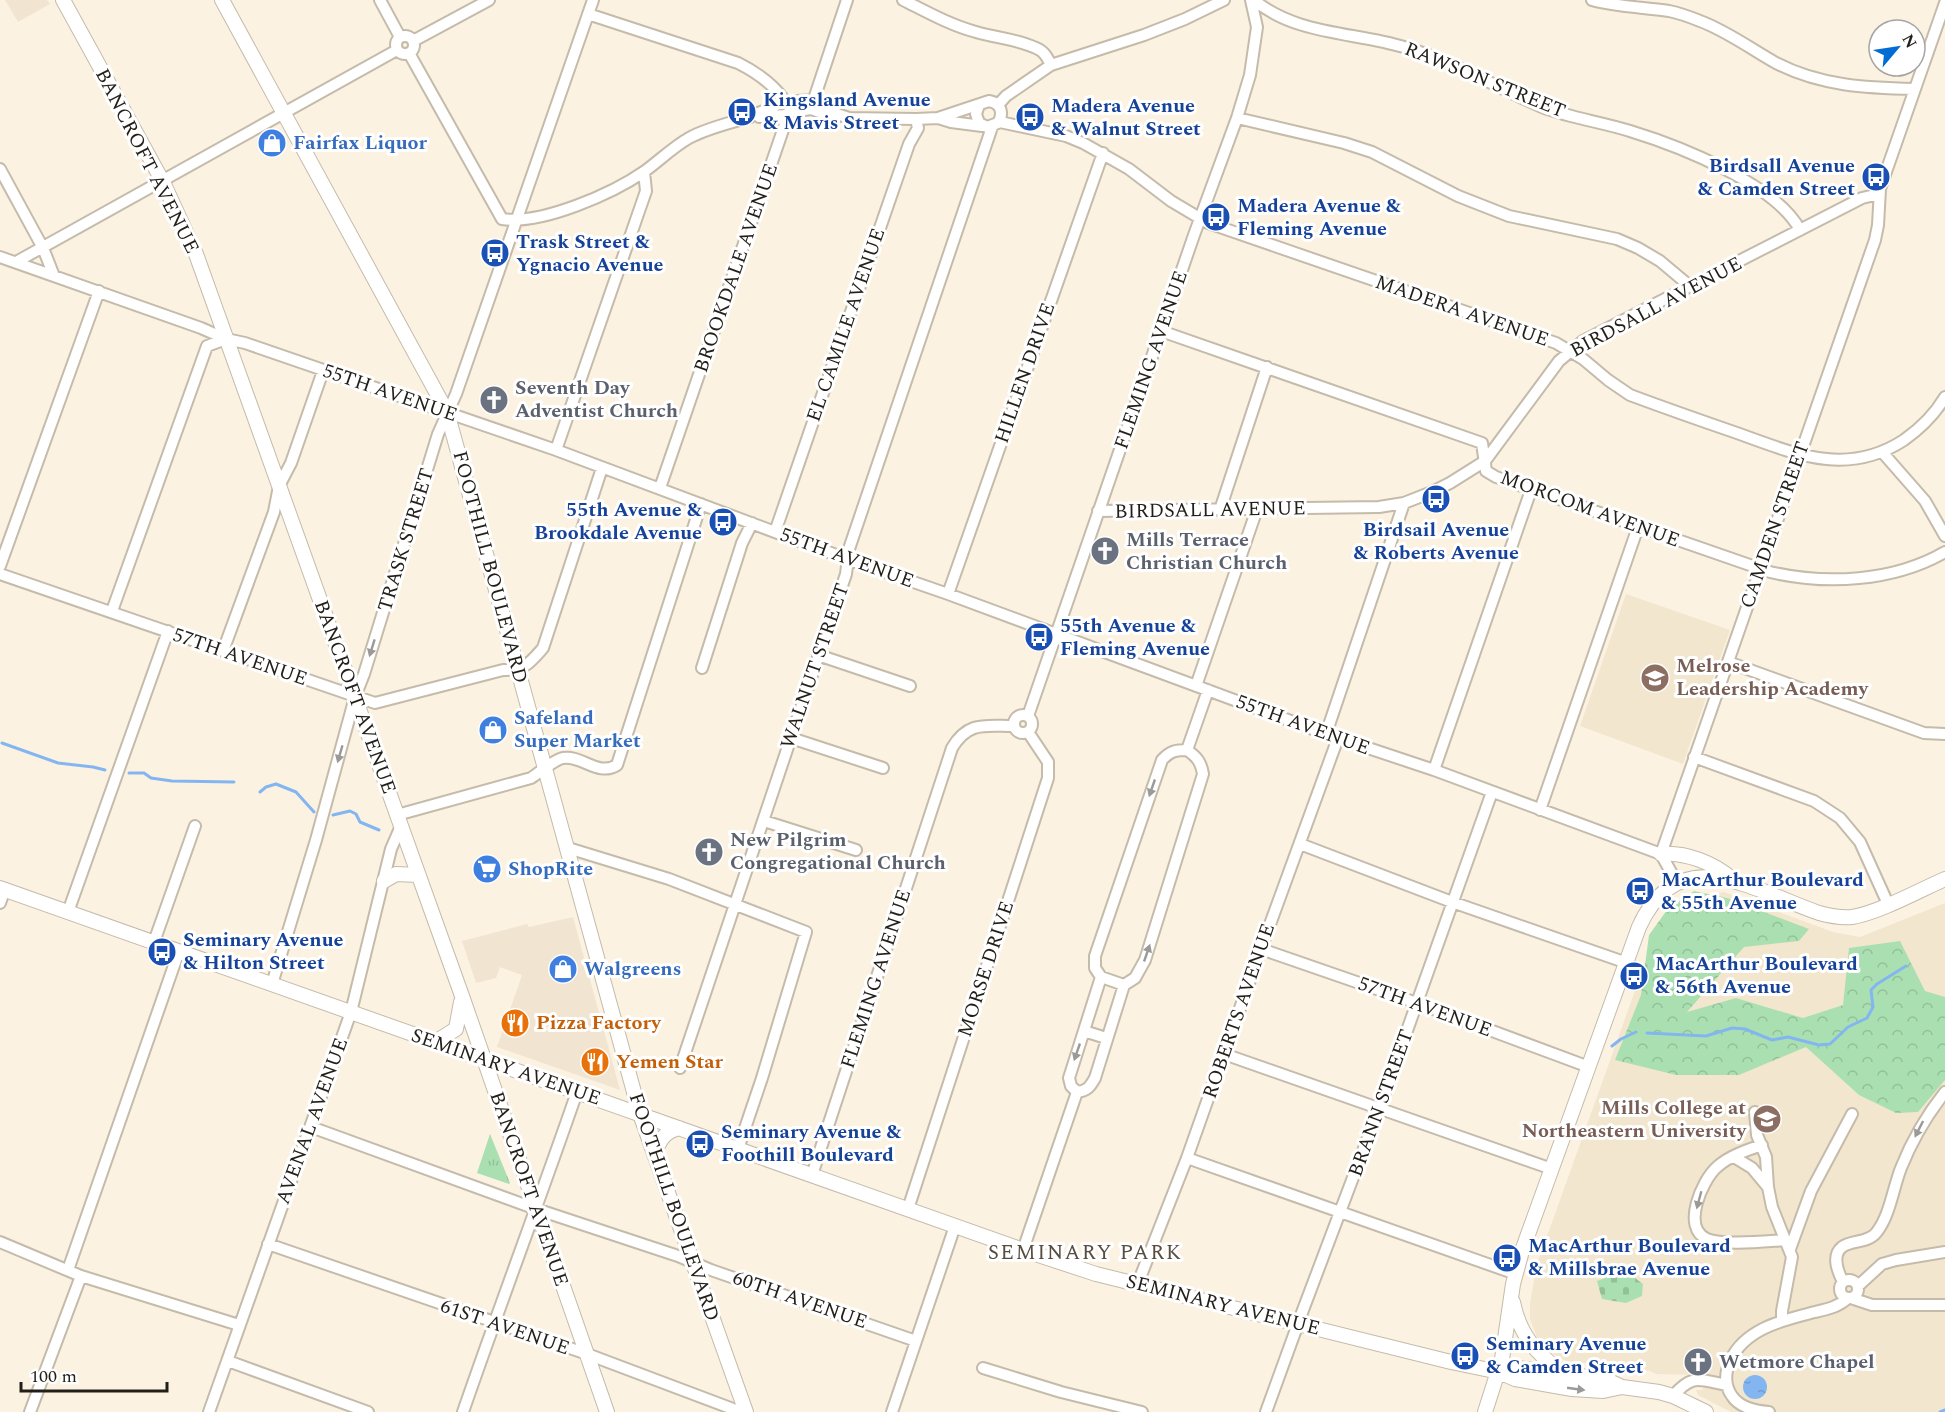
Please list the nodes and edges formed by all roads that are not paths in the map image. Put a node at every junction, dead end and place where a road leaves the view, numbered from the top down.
1 (63, 0) edge
2 (222, 0) edge
3 (380, 0) edge
4 (489, 0) edge
5 (593, 0) edge
6 (847, 0) edge
7 (903, 0) edge
8 (1224, 0) edge
9 (1252, 0) edge
10 (1592, 0) edge
11 (1945, 3) edge
12 (588, 14) junction
13 (400, 37) junction
14 (414, 41) junction
15 (397, 50) junction
16 (409, 53) junction
17 (1051, 64) junction
18 (1915, 89) junction
19 (812, 104) junction
20 (979, 105) junction
21 (999, 105) junction
22 (784, 108) junction
23 (284, 114) junction
24 (938, 118) junction
25 (1237, 118) junction
26 (916, 119) junction
27 (991, 125) junction
28 (1103, 153) junction
29 (0, 169) edge
30 (644, 172) junction
31 (163, 182) junction
32 (1880, 194) junction
33 (1200, 218) junction
34 (516, 221) junction
35 (1800, 230) junction
36 (43, 248) junction
37 (0, 257) edge
38 (16, 262) junction
39 (54, 276) junction
40 (1691, 287) junction
41 (99, 291) junction
42 (1161, 331) junction
43 (226, 339) junction
44 (1570, 351) junction
45 (1267, 367) junction
46 (323, 371) junction
47 (1945, 397) edge
48 (447, 412) junction
49 (556, 450) junction
50 (1883, 453) junction
51 (1800, 454) junction
52 (1485, 461) junction
53 (603, 468) junction
54 (279, 486) junction
55 (660, 488) junction
56 (1531, 490) junction
57 (1404, 502) junction
58 (701, 504) junction
59 (1257, 509) junction
60 (1220, 510) junction
61 (1098, 511) junction
62 (752, 523) junction
63 (1638, 527) junction
64 (775, 532) junction
65 (1945, 536) edge
66 (1945, 552) edge
67 (847, 560) junction
68 (0, 566) edge
69 (1760, 569) junction
70 (0, 573) edge
71 (948, 594) junction
72 (112, 611) junction
73 (168, 631) junction
74 (1056, 633) junction
75 (223, 651) junction
76 (818, 655) junction
77 (1728, 662) junction
78 (702, 668) dead end
79 (518, 670) junction
80 (910, 686) dead end
81 (1196, 686) junction
82 (1208, 690) junction
83 (355, 697) junction
84 (1028, 716) junction
85 (1013, 726) junction
86 (1028, 732) junction
87 (1326, 734) junction
88 (1945, 734) edge
89 (791, 738) junction
90 (1338, 738) junction
91 (1187, 750) junction
92 (1694, 757) junction
93 (883, 768) dead end
94 (546, 769) junction
95 (1434, 770) junction
96 (1492, 792) junction
97 (1540, 810) junction
98 (399, 821) junction
99 (764, 821) junction
100 (195, 826) dead end
101 (1300, 844) junction
102 (568, 848) junction
103 (856, 850) dead end
104 (1661, 854) junction
105 (418, 875) junction
106 (1945, 879) edge
107 (384, 880) junction
108 (1736, 882) junction
109 (1677, 883) junction
110 (2, 893) edge
111 (1452, 902) junction
112 (734, 903) junction
113 (1888, 904) junction
114 (68, 912) junction
115 (154, 942) junction
116 (1261, 949) junction
117 (179, 951) junction
118 (1627, 963) junction
119 (1101, 977) junction
120 (272, 984) junction
121 (1124, 985) junction
122 (462, 996) junction
123 (1417, 1003) junction
124 (351, 1012) junction
125 (1084, 1031) junction
126 (1106, 1038) junction
127 (435, 1042) junction
128 (1224, 1054) junction
129 (483, 1059) junction
130 (1589, 1067) junction
131 (680, 1068) dead end
132 (577, 1092) junction
133 (1077, 1092) junction
134 (1945, 1092) edge
135 (1379, 1109) junction
136 (1755, 1112) dead end
137 (640, 1114) junction
138 (1852, 1114) dead end
139 (311, 1127) junction
140 (679, 1128) junction
141 (1762, 1145) junction
142 (738, 1149) junction
143 (654, 1154) junction
144 (1734, 1157) junction
145 (1187, 1158) junction
146 (1552, 1169) junction
147 (812, 1175) junction
148 (1768, 1187) junction
149 (536, 1209) junction
150 (908, 1209) junction
151 (1340, 1212) junction
152 (955, 1226) junction
153 (0, 1242) edge
154 (268, 1244) junction
155 (1788, 1245) junction
156 (1023, 1250) junction
157 (1945, 1252) edge
158 (693, 1261) junction
159 (68, 1270) junction
160 (1516, 1274) junction
161 (81, 1276) junction
162 (1844, 1282) junction
163 (1138, 1284) junction
164 (1858, 1286) junction
165 (1512, 1296) junction
166 (1850, 1298) junction
167 (1945, 1305) edge
168 (1782, 1320) junction
169 (494, 1323) junction
170 (1298, 1324) junction
171 (239, 1325) junction
172 (916, 1341) junction
173 (587, 1354) junction
174 (228, 1361) junction
175 (983, 1368) dead end
176 (1499, 1372) junction
177 (1564, 1373) junction
178 (1727, 1385) junction
179 (1622, 1387) junction
180 (1673, 1396) junction
181 (1702, 1411) edge
182 (30, 1412) edge
183 (209, 1412) edge
184 (368, 1412) edge
185 (463, 1412) edge
186 (607, 1412) edge
187 (744, 1412) edge
188 (892, 1412) edge
189 (1143, 1412) edge
190 (1266, 1412) edge
191 (1485, 1412) edge
192 (1768, 1412) edge

1 - 31 street, BANCROFT AVENUE
2 - 23 street, FOOTHILL BOULEVARD
3 - 13 street
4 - 14 street
5 - 12 street, TRASK STREET
6 - 19 street
7 - 17 street
8 - 17 street
9 - 25 street, FLEMING AVENUE
9 - 35 street, RAWSON STREET
10 - 18 street
11 - 18 street
12 - 22 street
12 - 34 street, TRASK STREET
13 - 14 street
13 - 15 street
14 - 16 street
15 - 16 street
15 - 23 street
16 - 34 street
17 - 21 street
18 - 32 street
19 - 22 street
19 - 26 street
20 - 21 street
20 - 24 street
20 - 27 street
21 - 27 street
22 - 30 street
22 - 55 street, BROOKDALE AVENUE
23 - 31 street
23 - 48 street, FOOTHILL BOULEVARD
24 - 26 street
24 - 27 street, MADERA AVENUE
25 - 33 street, FLEMING AVENUE
25 - 40 street
26 - 64 street, EL CAMILE AVENUE
27 - 28 street, MADERA AVENUE
27 - 67 street, WALNUT STREET
28 - 33 street, MADERA AVENUE
28 - 71 street, HILLEN DRIVE
29 - 36 street
30 - 34 street
30 - 49 street
31 - 36 street
31 - 43 street, BANCROFT AVENUE
32 - 35 street, BIRDSALL AVENUE
32 - 51 street, CAMDEN STREET
33 - 42 street, FLEMING AVENUE
33 - 44 street, MADERA AVENUE
34 - 48 street, TRASK STREET
35 - 40 street, BIRDSALL AVENUE
36 - 38 street
36 - 39 street
37 - 38 street, 55TH AVENUE
38 - 39 street, 55TH AVENUE
39 - 41 street, 55TH AVENUE
40 - 44 street, BIRDSALL AVENUE
41 - 43 street, 55TH AVENUE
41 - 68 street
42 - 45 street, MORCOM AVENUE
42 - 61 street, FLEMING AVENUE
43 - 46 street, 55TH AVENUE
43 - 54 street, BANCROFT AVENUE
43 - 72 street
44 - 51 street, MADERA AVENUE
44 - 52 street, BIRDSALL AVENUE
45 - 52 street, MORCOM AVENUE
45 - 60 street
46 - 48 street, 55TH AVENUE
46 - 54 street
47 - 50 street, MADERA AVENUE
48 - 49 street, 55TH AVENUE
48 - 79 street, FOOTHILL BOULEVARD
48 -> 83 street, TRASK STREET
49 - 53 street, 55TH AVENUE
50 - 51 street, MADERA AVENUE
50 - 65 street
51 - 69 street, CAMDEN STREET
52 - 56 street, MORCOM AVENUE
52 - 57 street, BIRDSALL AVENUE
53 - 55 street, 55TH AVENUE
53 - 79 street
54 - 75 street
54 - 83 street, BANCROFT AVENUE
55 - 58 street, 55TH AVENUE
56 - 63 street, MORCOM AVENUE
56 - 95 street
57 - 59 street, BIRDSALL AVENUE
57 - 87 street
58 - 62 street, 55TH AVENUE
58 - 94 street
59 - 60 street, BIRDSALL AVENUE
59 - 81 street
60 - 61 street, BIRDSALL AVENUE
61 - 74 street, FLEMING AVENUE
62 - 64 street, 55TH AVENUE
62 - 78 street
63 - 69 street, MORCOM AVENUE
63 - 97 street
64 - 67 street, 55TH AVENUE
66 - 69 street, MORCOM AVENUE
67 - 71 street, 55TH AVENUE
67 - 76 street, WALNUT STREET
69 - 77 street, CAMDEN STREET
70 - 72 street, 57TH AVENUE
71 - 74 street, 55TH AVENUE
72 - 73 street, 57TH AVENUE
73 - 75 street, 57TH AVENUE
73 - 114 street
74 - 81 street, 55TH AVENUE
74 - 84 street, FLEMING AVENUE
75 - 83 street, 57TH AVENUE
76 - 80 street
76 - 89 street, WALNUT STREET
77 - 88 street
77 - 92 street, CAMDEN STREET
79 - 83 street, 57TH AVENUE
79 - 94 street, FOOTHILL BOULEVARD
81 - 82 street, 55TH AVENUE
82 - 87 street, 55TH AVENUE
82 - 91 street
83 - 98 street, BANCROFT AVENUE
83 -> 120 street, TRASK STREET
84 - 85 street
84 - 86 street
85 - 86 street
85 - 147 street, FLEMING AVENUE
86 - 150 street, MORSE DRIVE
87 - 90 street, 55TH AVENUE
89 - 93 street
89 - 99 street, WALNUT STREET
90 - 95 street, 55TH AVENUE
90 - 101 street, ROBERTS AVENUE
91 -> 119 street
121 -> 91 street
92 - 104 street, CAMDEN STREET
92 - 113 street
94 - 98 street
94 - 102 street, FOOTHILL BOULEVARD
95 - 96 street, 55TH AVENUE
96 - 97 street, 55TH AVENUE
96 - 111 street, BRANN STREET
97 - 104 street, 55TH AVENUE
98 - 105 street, BANCROFT AVENUE
98 - 107 street, AVENAL AVENUE
99 - 103 street
99 - 112 street, WALNUT STREET
100 - 115 street
101 - 111 street
101 - 116 street, ROBERTS AVENUE
102 - 112 street
102 - 137 street, FOOTHILL BOULEVARD
104 - 108 street
104 - 109 street
105 - 107 street
105 - 122 street, BANCROFT AVENUE
106 - 113 street
107 - 124 street, AVENAL AVENUE
108 - 109 street
108 - 113 street
109 - 118 street
110 - 114 street, SEMINARY AVENUE
111 - 118 street
111 - 123 street, BRANN STREET
112 - 131 street, WALNUT STREET
112 - 142 street
114 - 115 street, SEMINARY AVENUE
115 - 117 street, SEMINARY AVENUE
116 - 123 street, 57TH AVENUE
116 - 128 street, ROBERTS AVENUE
117 - 120 street, SEMINARY AVENUE
117 - 159 street
118 - 130 street
119 - 121 street
119 - 125 street
120 - 124 street, SEMINARY AVENUE
121 - 126 street
122 - 127 street
122 - 129 street, BANCROFT AVENUE
123 - 130 street, 57TH AVENUE
123 - 135 street, BRANN STREET
124 - 127 street, SEMINARY AVENUE
124 - 139 street, AVENAL AVENUE
125 - 126 street
125 -> 133 street
126 - 133 street
127 - 129 street, SEMINARY AVENUE
128 - 135 street
128 - 145 street, ROBERTS AVENUE
129 - 132 street, SEMINARY AVENUE
129 - 149 street, BANCROFT AVENUE
130 - 146 street
132 - 137 street, SEMINARY AVENUE
132 - 149 street
133 - 156 street
134 -> 162 street
135 - 146 street
135 - 151 street, BRANN STREET
136 - 141 street
137 - 140 street, SEMINARY AVENUE
137 - 143 street, FOOTHILL BOULEVARD
138 - 155 street
139 - 149 street, 60TH AVENUE
139 - 154 street, AVENAL AVENUE
140 - 142 street, SEMINARY AVENUE
140 - 143 street
141 - 144 street
141 - 148 street
142 - 147 street, SEMINARY AVENUE
143 - 158 street, FOOTHILL BOULEVARD
144 - 148 street
144 -> 155 street
145 - 151 street
145 - 163 street, ROBERTS AVENUE
146 - 160 street
147 - 150 street, SEMINARY AVENUE
148 - 155 street
149 - 158 street, 60TH AVENUE
149 - 169 street
149 - 173 street, BANCROFT AVENUE
150 - 152 street, SEMINARY AVENUE
151 - 160 street
151 - 170 street, BRANN STREET
152 - 156 street, SEMINARY AVENUE
152 - 172 street
153 - 159 street
154 - 169 street, 61ST AVENUE
154 - 171 street, AVENAL AVENUE
155 - 168 street
156 - 163 street, SEMINARY AVENUE
157 - 164 street
158 - 172 street, 60TH AVENUE
158 - 187 street, FOOTHILL BOULEVARD
159 - 161 street
160 - 165 street
161 - 171 street
161 - 182 street
162 - 164 street
162 - 166 street
163 - 170 street, SEMINARY AVENUE
164 - 166 street
165 - 176 street
165 - 177 street
166 - 167 street
166 - 168 street
168 - 178 street
169 - 173 street, 61ST AVENUE
169 - 185 street
170 - 176 street, SEMINARY AVENUE
170 - 190 street, BRANN STREET
171 - 174 street, AVENAL AVENUE
172 - 188 street
173 - 186 street, BANCROFT AVENUE
173 - 187 street, 61ST AVENUE
174 - 183 street, AVENAL AVENUE
174 - 184 street
175 - 189 street
176 - 177 street
176 -> 179 street
176 - 191 street
177 - 179 street
178 - 180 street
178 - 192 street
179 - 180 street
180 - 181 street

